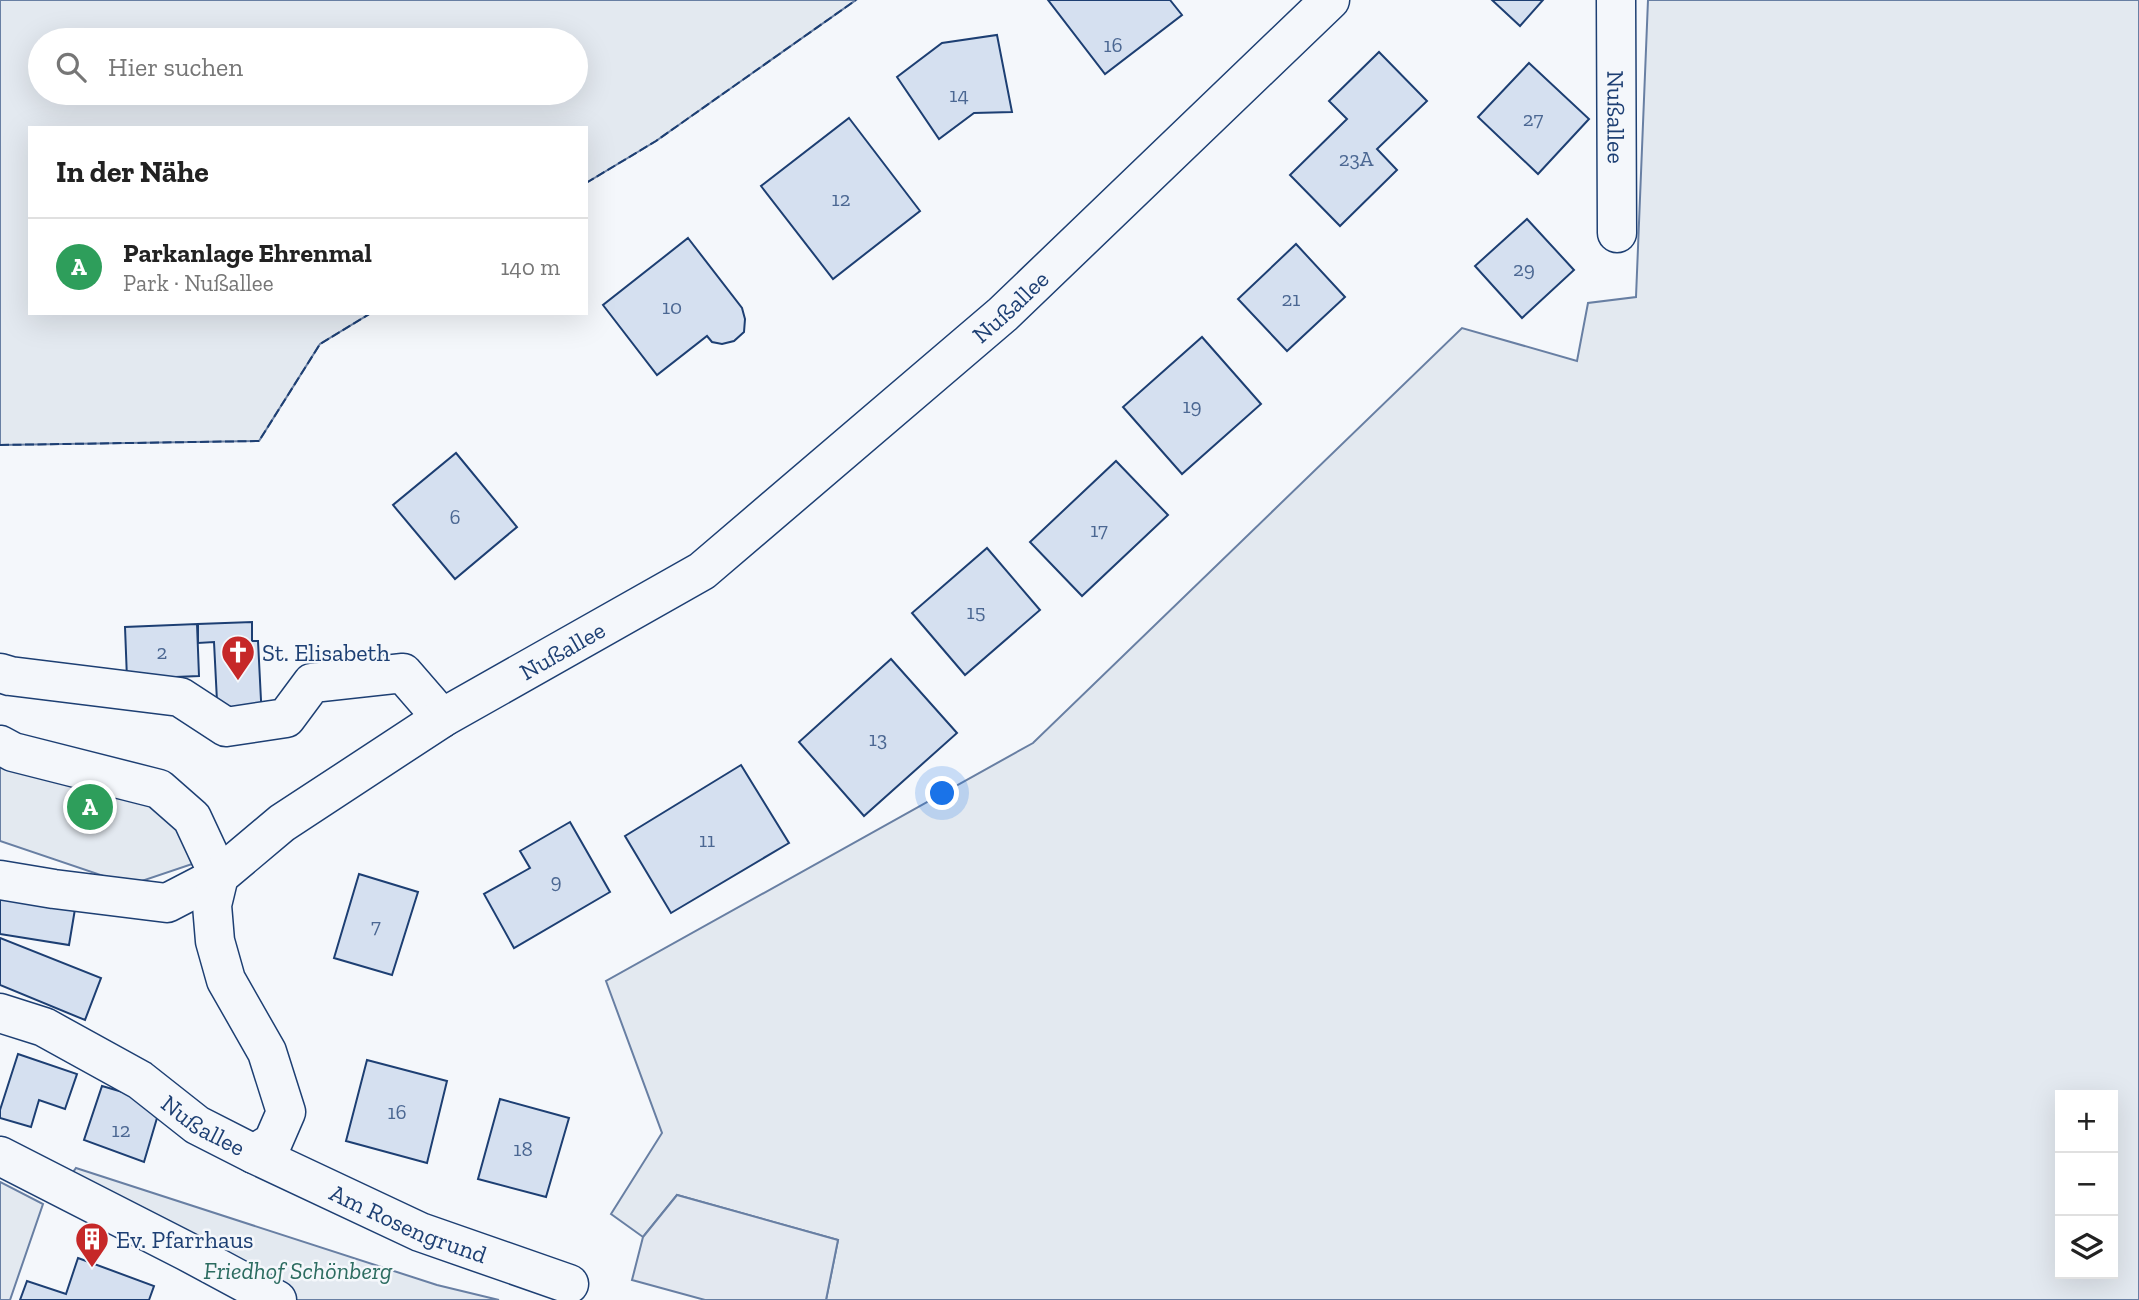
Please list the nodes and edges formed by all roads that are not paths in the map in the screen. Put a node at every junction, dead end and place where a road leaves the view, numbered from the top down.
1 (1330, 0) edge
2 (1616, 0) edge
3 (1617, 233) dead end
4 (0, 673) edge
5 (442, 718) junction
6 (0, 745) edge
7 (219, 876) junction
8 (0, 880) edge
9 (0, 1013) edge
10 (254, 1154) junction
11 (0, 1156) edge
12 (569, 1283) dead end
13 (277, 1300) edge

1 - 5 street, Nußallee
2 - 3 street, Nußallee
4 - 5 street
5 - 7 street, Nußallee
6 - 7 street
7 - 8 street
7 - 10 street, Nußallee
9 - 10 street, Nußallee
10 - 12 street, Am Rosengrund
11 - 13 street

